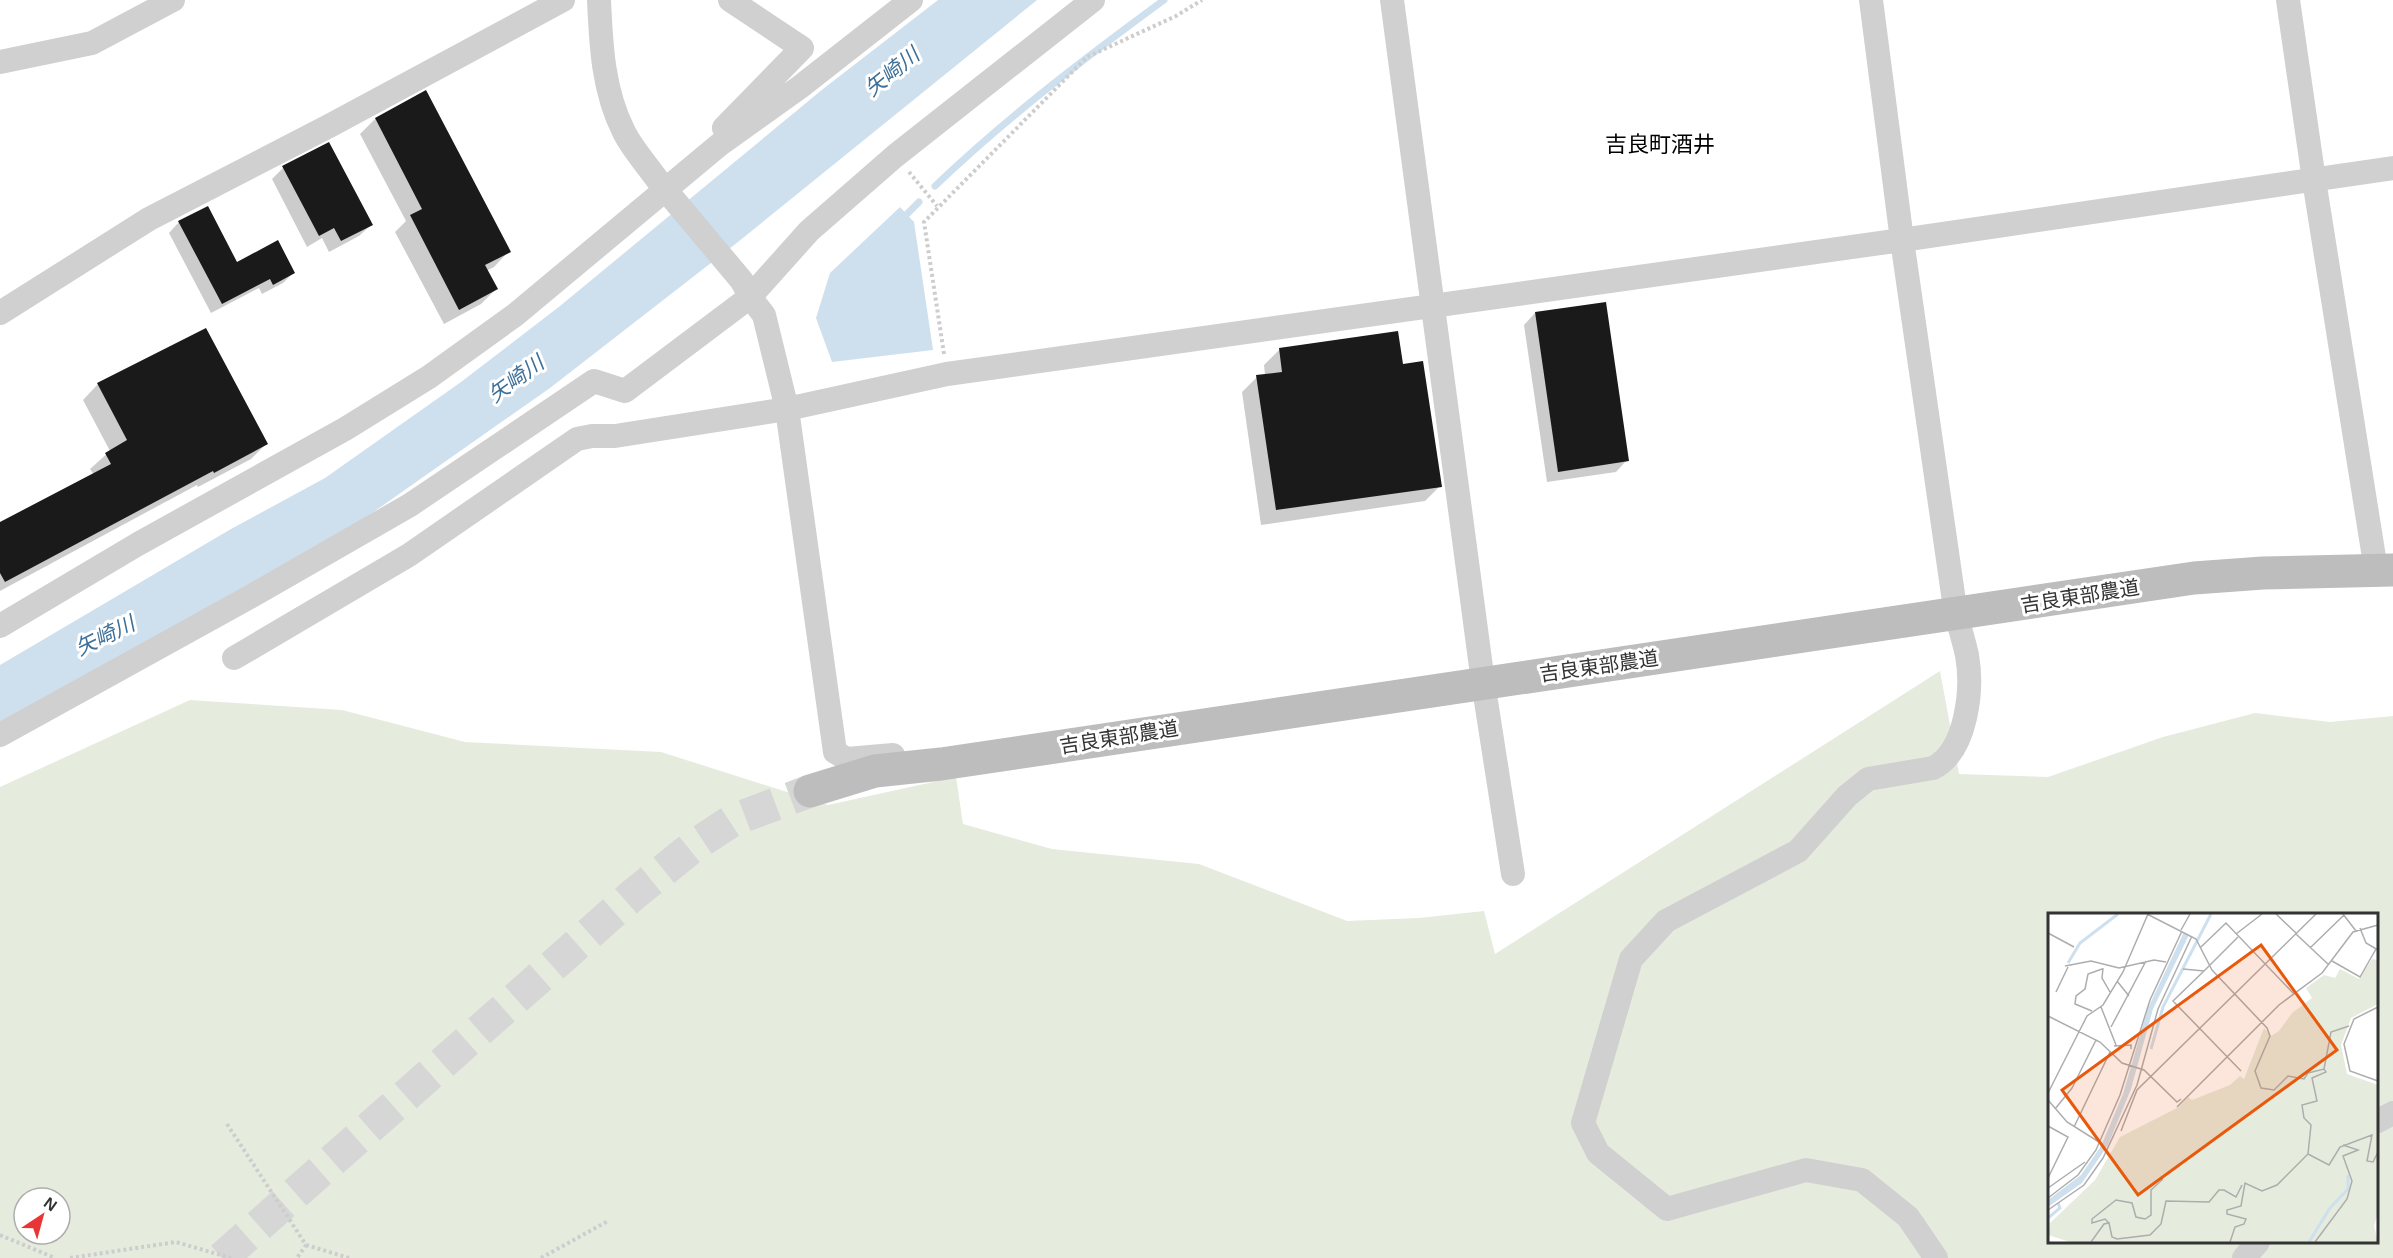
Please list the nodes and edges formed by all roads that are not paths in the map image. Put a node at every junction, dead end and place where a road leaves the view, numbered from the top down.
1 (173, 0) edge
2 (563, 0) edge
3 (599, 0) edge
4 (730, 0) edge
5 (911, 0) edge
6 (1093, 0) edge
7 (1392, 0) edge
8 (1871, 0) edge
9 (2288, 0) edge
10 (0, 62) edge
11 (719, 145) junction
12 (2393, 168) edge
13 (2314, 180) junction
14 (1902, 240) junction
15 (746, 289) junction
16 (1434, 306) junction
17 (0, 313) edge
18 (787, 409) junction
19 (2385, 570) edge
20 (1956, 615) junction
21 (0, 626) edge
22 (234, 658) dead end
23 (1483, 682) junction
24 (0, 735) edge
25 (941, 764) junction
26 (810, 791) tunnel mouth
27 (1513, 874) dead end
28 (2393, 1113) edge
29 (2378, 1121) edge
30 (2257, 1243) edge
31 (1936, 1258) edge
32 (2244, 1258) edge

1 - 10 street
2 - 17 street
3 - 15 street, bridge
4 - 11 street
5 - 11 street
6 - 15 street
7 - 16 street
8 - 14 street
9 - 13 street
11 - 21 street
12 - 13 street
13 - 14 street
13 - 19 street
14 - 16 street
14 - 20 street
15 - 18 street
15 - 24 street
16 - 18 street
16 - 23 street
18 - 22 street
18 - 25 street
19 - 20 street, 吉良東部農道
20 - 23 street, 吉良東部農道
20 - 31 street
23 - 25 street, 吉良東部農道
23 - 27 street
25 - 26 street, 吉良東部農道
28 - 29 street
30 - 32 street

